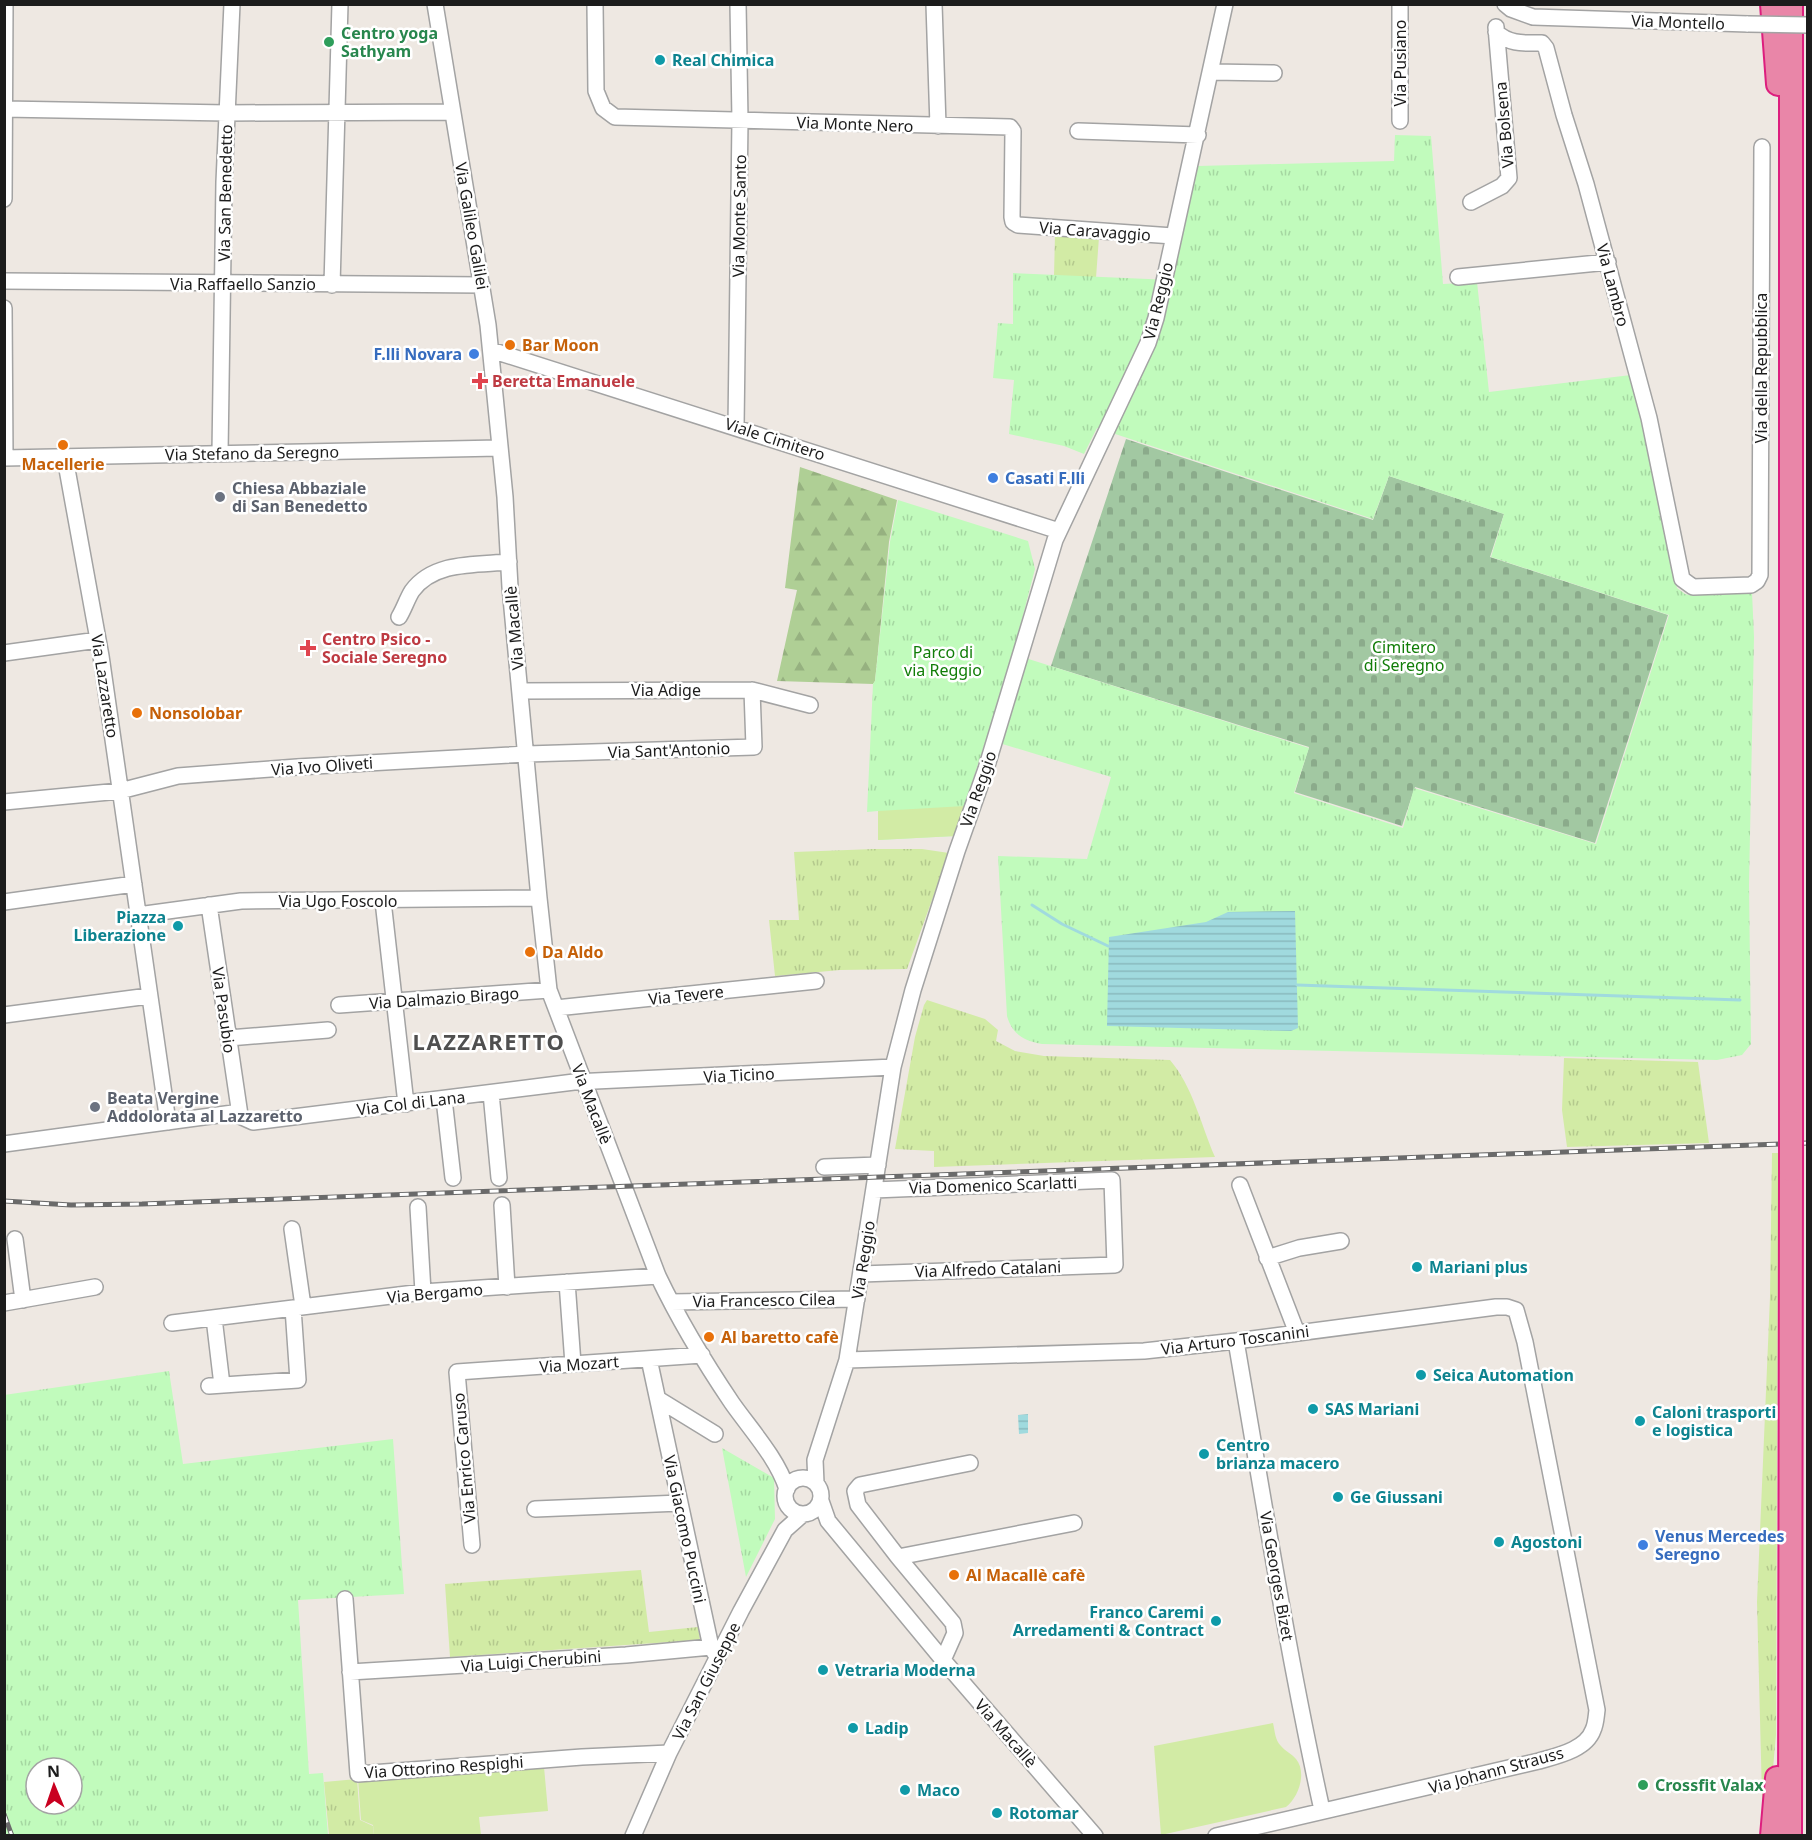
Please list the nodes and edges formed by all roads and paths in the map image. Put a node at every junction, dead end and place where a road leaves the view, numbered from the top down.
1 (5, 4) edge
2 (232, 4) edge
3 (340, 4) edge
4 (435, 4) edge
5 (595, 4) edge
6 (738, 4) edge
7 (934, 4) edge
8 (1225, 4) edge
9 (1400, 4) edge
10 (1505, 4) edge
11 (1527, 4) edge
12 (1772, 4) edge
13 (1791, 4) edge
14 (1549, 18) junction
15 (1808, 25) edge
16 (1496, 30) joint
17 (1212, 72) junction
18 (1274, 73) dead end
19 (5, 109) edge
20 (452, 112) junction
21 (227, 113) junction
22 (337, 113) junction
23 (740, 120) junction
24 (1400, 121) dead end
25 (938, 126) junction
26 (1078, 131) dead end
27 (1198, 135) junction
28 (1762, 147) dead end
29 (1792, 158) junction
30 (4, 199) edge
31 (1471, 202) dead end
32 (1018, 225) joint
33 (1173, 237) junction
34 (1608, 262) junction
35 (1458, 277) dead end
36 (4, 281) edge
37 (223, 284) junction
38 (332, 285) junction
39 (482, 285) junction
40 (4, 308) edge
41 (491, 350) junction
42 (736, 427) junction
43 (500, 448) junction
44 (220, 453) junction
45 (5, 458) edge
46 (65, 458) junction
47 (1059, 531) junction
48 (509, 562) junction
49 (1682, 579) joint
50 (399, 617) dead end
51 (98, 640) junction
52 (4, 653) edge
53 (752, 690) junction
54 (520, 691) junction
55 (810, 705) dead end
56 (527, 754) junction
57 (120, 791) junction
58 (4, 802) edge
59 (134, 884) junction
60 (539, 898) junction
61 (383, 901) junction
62 (4, 902) edge
63 (209, 905) junction
64 (138, 915) junction
65 (816, 981) dead end
66 (549, 990) junction
67 (149, 996) junction
68 (394, 1002) junction
69 (339, 1005) dead end
70 (556, 1008) junction
71 (4, 1015) edge
72 (328, 1030) dead end
73 (229, 1038) junction
74 (893, 1067) junction
75 (584, 1082) junction
76 (490, 1093) junction
77 (444, 1099) junction
78 (406, 1104) junction
79 (240, 1115) junction
80 (168, 1122) junction
81 (4, 1144) edge
82 (878, 1165) junction
83 (825, 1167) dead end
84 (453, 1178) dead end
85 (499, 1178) dead end
86 (1240, 1185) dead end
87 (874, 1190) junction
88 (502, 1205) dead end
89 (418, 1207) dead end
90 (292, 1229) dead end
91 (15, 1239) dead end
92 (1341, 1241) dead end
93 (1267, 1258) junction
94 (1114, 1265) joint
95 (861, 1274) junction
96 (658, 1276) junction
97 (567, 1282) junction
98 (95, 1287) dead end
99 (507, 1287) junction
100 (423, 1292) junction
101 (856, 1299) junction
102 (23, 1300) junction
103 (670, 1302) junction
104 (4, 1303) edge
105 (298, 1307) junction
106 (214, 1318) junction
107 (172, 1323) dead end
108 (1297, 1333) junction
109 (1236, 1341) junction
110 (702, 1355) junction
111 (649, 1359) junction
112 (847, 1360) junction
113 (573, 1364) junction
114 (457, 1372) joint
115 (658, 1399) junction
116 (1539, 1413) joint
117 (715, 1434) dead end
118 (970, 1463) dead end
119 (777, 1465) junction
120 (805, 1480) junction
121 (787, 1489) junction
122 (821, 1501) junction
123 (680, 1503) junction
124 (788, 1505) junction
125 (535, 1509) dead end
126 (805, 1513) junction
127 (826, 1519) junction
128 (1074, 1523) dead end
129 (785, 1530) junction
130 (471, 1545) dead end
131 (898, 1557) junction
132 (345, 1599) dead end
133 (715, 1652) junction
134 (943, 1660) junction
135 (350, 1672) junction
136 (1790, 1681) junction
137 (669, 1753) junction
138 (1322, 1810) junction
139 (633, 1836) edge
140 (1095, 1836) edge
141 (1216, 1836) edge
142 (1772, 1836) edge
143 (1790, 1836) edge

1 - 19 street
2 - 21 street, Via San Benedetto
3 - 22 street
4 - 20 street, Via Galileo Galilei
5 - 23 street, Via Monte Nero
6 - 23 street, Via Monte Santo
7 - 25 street
8 - 17 street, Via Reggio
9 - 24 street, Via Pusiano
10 - 14 street, Via Montello
11 - 14 street
12 - 29 highway
13 - 29 highway
14 - 15 street, Via Montello, bridge
16 - 31 street, Via Bolsena
16 - 34 street, Via Lambro
17 - 18 street
17 - 27 street, Via Reggio
19 - 21 street
19 - 30 street
20 - 22 street
20 - 39 street, Via Galileo Galilei
21 - 22 street
21 - 37 street, Via San Benedetto
22 - 38 street
23 - 25 street, Via Monte Nero
23 - 42 street, Via Monte Santo
25 - 32 street, Via Monte Nero
26 - 27 street
27 - 33 street, Via Reggio
28 - 49 street, Via della Repubblica
29 - 136 highway, bridge
32 - 33 street, Via Caravaggio
33 - 47 street, Via Reggio
34 - 35 street
34 - 49 street, Via Lambro
36 - 37 street, Via Raffaello Sanzio
37 - 38 street, Via Raffaello Sanzio
37 - 44 street, Via San Benedetto
38 - 39 street, Via Raffaello Sanzio
39 - 41 street, Via Galileo Galilei
40 - 45 street
41 - 42 street, Viale Cimitero
41 - 43 street, Via Galileo Galilei
42 - 47 street, Viale Cimitero
43 - 44 street, Via Stefano da Seregno
43 - 48 street, Via Macallè
44 - 46 street, Via Stefano da Seregno
45 - 46 street, Via Stefano da Seregno
46 - 51 street, Via Lazzaretto
47 - 74 street, Via Reggio
48 - 50 street, Via Macallè
48 - 54 street, Via Macallè
51 - 52 street
51 - 57 street, Via Lazzaretto
53 - 54 street, Via Adige
53 - 55 street, Via Adige
53 - 56 street, Via Sant'Antonio
54 - 56 street, Via Macallè
56 - 57 street, Via Ivo Oliveti
56 - 60 street, Via Macallè
57 - 58 street, Via Ivo Oliveti
57 - 59 street, Via Lazzaretto
59 - 62 street
59 - 64 street, Via Lazzaretto
60 - 61 street, Via Ugo Foscolo
60 - 66 street, Via Macallè
61 - 63 street, Via Ugo Foscolo
61 - 68 street
63 - 64 street, Via Ugo Foscolo
63 - 73 street, Via Pasubio
64 - 67 street
65 - 70 street, Via Tevere
66 - 68 street, Via Dalmazio Birago
66 - 70 street, Via Macallè
67 - 71 street
67 - 80 street
68 - 69 street, Via Dalmazio Birago
68 - 78 street
70 - 75 street, Via Macallè
72 - 73 street
73 - 79 street, Via Pasubio
74 - 75 street, Via Ticino
74 - 82 street, Via Reggio
75 - 76 street, Via Col di Lana
75 - 96 street, Via Macallè
76 - 77 street, Via Col di Lana
76 - 85 street
77 - 78 street, Via Col di Lana
77 - 84 street
78 - 79 street, Via Col di Lana
79 - 80 street, Via Col di Lana
80 - 81 street, Via Col di Lana
82 - 83 street
82 - 87 street, Via Reggio
86 - 93 street
87 - 94 street, Via Domenico Scarlatti
87 - 95 street, Via Reggio
88 - 99 street
89 - 100 street
90 - 105 street
91 - 102 street
92 - 93 street
93 - 108 street
94 - 95 street, Via Alfredo Catalani
95 - 101 street, Via Reggio
96 - 97 street, Via Bergamo
96 - 103 street, Via Macallè
97 - 99 street, Via Bergamo
97 - 113 street
98 - 102 street
99 - 100 street, Via Bergamo
100 - 105 street, Via Bergamo
101 - 103 street, Via Francesco Cilea
101 - 112 street, Via Reggio
102 - 104 street
103 - 110 street, Via Macallè
105 - 106 street, Via Bergamo
105 - 106 street
106 - 107 street, Via Bergamo
108 - 109 street, Via Arturo Toscanini
108 - 116 street, Via Arturo Toscanini
109 - 112 street, Via Arturo Toscanini
109 - 138 street, Via Georges Bizet
110 - 111 street, Via Mozart
110 - 119 street, Via Macallè
111 - 113 street, Via Mozart
111 - 115 street, Via Giacomo Puccini
112 - 120 street, Via Reggio
113 - 114 street, Via Mozart
114 - 130 street, Via Enrico Caruso
115 - 117 street
115 - 123 street, Via Giacomo Puccini
116 - 138 street, Via Johann Strauss
118 - 131 street
119 - 120 street, Via Macallè
119 - 121 street, Via Macallè
120 - 121 street
120 - 122 street
121 - 124 street
122 - 126 street
122 - 127 street, Via Macallè
123 - 125 street
123 - 133 street, Via Giacomo Puccini
124 - 126 street
124 - 129 street, Via San Giuseppe
126 - 127 street
126 - 129 street, Via San Giuseppe
127 - 134 street, Via Macallè
128 - 131 street
129 - 133 street, Via San Giuseppe
131 - 134 street
132 - 135 street, Via Ottorino Respighi
133 - 135 street, Via Luigi Cherubini
133 - 137 street, Via San Giuseppe
134 - 140 street, Via Macallè
135 - 137 street, Via Ottorino Respighi
136 - 142 highway
136 - 143 highway
137 - 139 street, Via San Giuseppe
138 - 141 street, Via Johann Strauss

